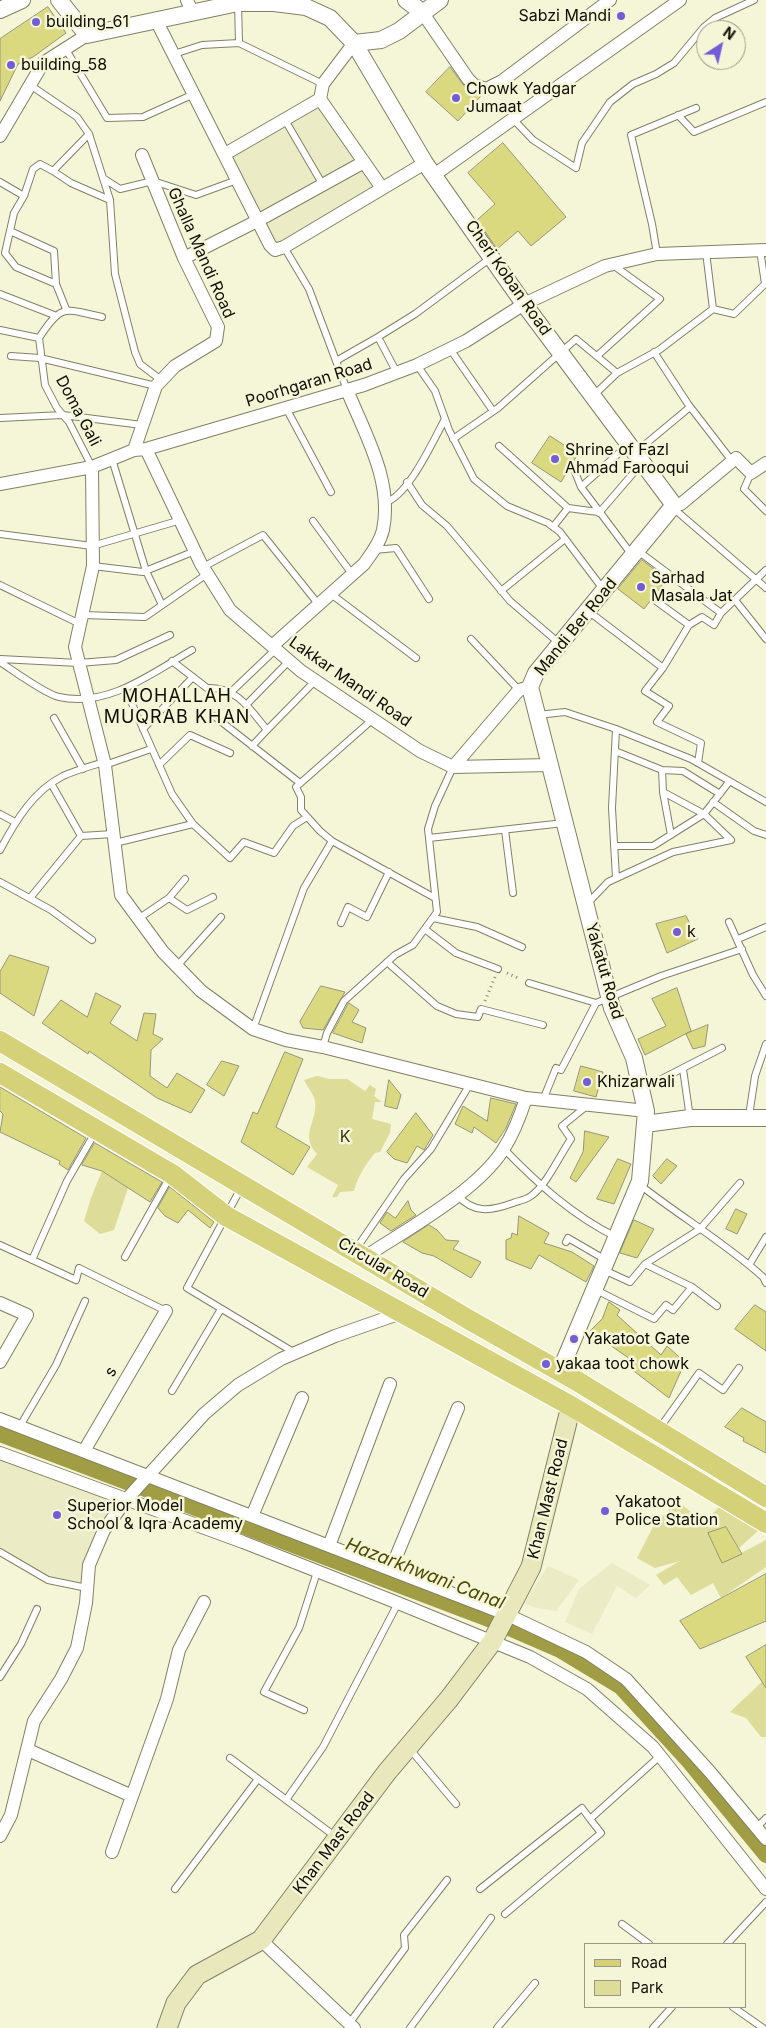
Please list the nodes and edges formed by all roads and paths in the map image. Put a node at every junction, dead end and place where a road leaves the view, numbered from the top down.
1 (22, 0) edge
2 (59, 0) edge
3 (406, 0) edge
4 (440, 0) edge
5 (610, 0) edge
6 (680, 0) edge
7 (754, 0) edge
8 (238, 3) junction
9 (189, 6) edge
10 (0, 10) edge
11 (422, 12) junction
12 (156, 20) junction
13 (87, 35) junction
14 (239, 42) junction
15 (354, 43) junction
16 (65, 48) junction
17 (174, 54) junction
18 (323, 84) junction
19 (30, 85) junction
20 (194, 93) junction
21 (320, 100) junction
22 (766, 102) edge
23 (696, 108) dead end
24 (678, 115) junction
25 (513, 119) junction
26 (285, 120) junction
27 (89, 134) junction
28 (0, 136) edge
29 (225, 154) junction
30 (142, 155) dead end
31 (364, 162) junction
32 (430, 169) junction
33 (52, 170) junction
34 (103, 178) junction
35 (238, 179) junction
36 (152, 181) junction
37 (0, 182) edge
38 (323, 185) junction
39 (382, 188) junction
40 (24, 196) junction
41 (110, 200) junction
42 (259, 220) junction
43 (10, 231) junction
44 (284, 247) junction
45 (763, 250) edge
46 (2, 252) edge
47 (706, 252) junction
48 (657, 254) junction
49 (493, 257) junction
50 (184, 258) junction
51 (613, 264) junction
52 (56, 284) junction
53 (766, 285) edge
54 (0, 294) edge
55 (524, 304) junction
56 (66, 309) junction
57 (713, 309) junction
58 (54, 315) junction
59 (102, 317) dead end
60 (0, 330) edge
61 (378, 337) junction
62 (40, 338) junction
63 (450, 349) junction
64 (654, 352) junction
65 (561, 353) junction
66 (11, 356) dead end
67 (597, 356) junction
68 (40, 358) junction
69 (336, 361) junction
70 (417, 366) junction
71 (398, 373) junction
72 (618, 373) junction
73 (159, 383) junction
74 (347, 390) junction
75 (593, 396) junction
76 (690, 407) junction
77 (286, 408) junction
78 (493, 412) junction
79 (63, 415) junction
80 (0, 418) edge
81 (445, 419) junction
82 (142, 425) junction
83 (453, 439) junction
84 (499, 446) dead end
85 (140, 450) junction
86 (635, 453) junction
87 (112, 459) junction
88 (732, 462) junction
89 (766, 463) edge
90 (92, 467) junction
91 (575, 472) dead end
92 (751, 473) junction
93 (408, 482) junction
94 (0, 484) edge
95 (581, 488) junction
96 (331, 492) dead end
97 (384, 503) junction
98 (673, 506) junction
99 (568, 508) junction
100 (766, 511) edge
101 (598, 513) junction
102 (181, 520) junction
103 (313, 521) dead end
104 (553, 527) junction
105 (0, 534) edge
106 (135, 534) junction
107 (565, 539) junction
108 (92, 546) junction
109 (374, 550) junction
110 (195, 551) junction
111 (635, 553) junction
112 (93, 566) junction
113 (205, 570) junction
114 (766, 570) edge
115 (146, 571) junction
116 (352, 574) junction
117 (756, 579) junction
118 (0, 585) edge
119 (766, 588) edge
120 (604, 590) junction
121 (501, 591) junction
122 (331, 594) junction
123 (429, 599) dead end
124 (734, 600) junction
125 (656, 601) dead end
126 (162, 605) junction
127 (318, 605) junction
128 (587, 611) junction
129 (721, 613) junction
130 (81, 620) junction
131 (689, 625) junction
132 (170, 635) dead end
133 (471, 639) dead end
134 (766, 639) edge
135 (560, 644) junction
136 (274, 648) junction
137 (192, 650) dead end
138 (416, 658) dead end
139 (0, 661) edge
140 (290, 661) junction
141 (172, 662) junction
142 (79, 663) junction
143 (663, 668) junction
144 (192, 677) junction
145 (315, 681) junction
146 (125, 688) junction
147 (525, 688) junction
148 (230, 692) junction
149 (88, 700) junction
150 (246, 705) junction
151 (537, 715) junction
152 (214, 716) dead end
153 (54, 718) dead end
154 (372, 720) junction
155 (142, 729) junction
156 (616, 729) junction
157 (267, 730) junction
158 (252, 746) junction
159 (151, 749) junction
160 (614, 752) junction
161 (230, 753) dead end
162 (698, 763) junction
163 (104, 764) junction
164 (159, 765) junction
165 (550, 765) junction
166 (453, 767) junction
167 (83, 769) junction
168 (662, 770) junction
169 (729, 782) junction
170 (300, 783) junction
171 (52, 785) junction
172 (663, 792) junction
173 (720, 794) junction
174 (714, 802) junction
175 (766, 802) edge
176 (0, 814) edge
177 (704, 814) junction
178 (307, 817) junction
179 (15, 822) junction
180 (565, 823) junction
181 (193, 824) junction
182 (505, 830) junction
183 (671, 835) junction
184 (766, 835) edge
185 (81, 836) junction
186 (114, 838) junction
187 (429, 838) junction
188 (332, 841) junction
189 (614, 846) junction
190 (0, 850) edge
191 (389, 872) junction
192 (616, 878) junction
193 (185, 879) dead end
194 (0, 882) edge
195 (513, 893) dead end
196 (213, 897) dead end
197 (30, 898) junction
198 (169, 898) junction
199 (435, 898) junction
200 (586, 905) junction
201 (221, 917) dead end
202 (433, 918) junction
203 (138, 919) junction
204 (730, 922) dead end
205 (341, 923) dead end
206 (766, 927) edge
207 (426, 930) junction
208 (738, 939) junction
209 (92, 940) dead end
210 (522, 947) dead end
211 (742, 949) junction
212 (387, 962) junction
213 (177, 966) junction
214 (498, 969) junction
215 (529, 983) joint
216 (766, 996) edge
217 (603, 1000) junction
218 (482, 1009) junction
219 (543, 1025) dead end
220 (253, 1029) junction
221 (0, 1041) edge
222 (766, 1044) edge
223 (324, 1047) junction
224 (722, 1048) dead end
225 (683, 1069) junction
226 (0, 1073) edge
227 (470, 1084) junction
228 (642, 1089) junction
229 (526, 1098) junction
230 (543, 1100) junction
231 (589, 1104) junction
232 (646, 1118) junction
233 (690, 1118) junction
234 (749, 1118) junction
235 (766, 1118) edge
236 (96, 1131) junction
237 (504, 1149) junction
238 (172, 1174) junction
239 (740, 1183) dead end
240 (639, 1184) junction
241 (243, 1185) junction
242 (540, 1186) junction
243 (457, 1195) junction
244 (226, 1216) junction
245 (700, 1229) junction
246 (616, 1237) junction
247 (766, 1237) edge
248 (566, 1242) dead end
249 (0, 1245) edge
250 (360, 1254) junction
251 (125, 1257) dead end
252 (32, 1260) junction
253 (645, 1264) junction
254 (605, 1265) junction
255 (749, 1265) junction
256 (766, 1283) edge
257 (692, 1287) junction
258 (595, 1289) junction
259 (437, 1300) junction
260 (85, 1301) dead end
261 (0, 1303) edge
262 (717, 1306) dead end
263 (221, 1309) junction
264 (166, 1311) joint
265 (401, 1312) junction
266 (296, 1353) junction
267 (0, 1362) edge
268 (739, 1368) dead end
269 (569, 1376) junction
270 (390, 1384) dead end
271 (172, 1391) dead end
272 (302, 1398) dead end
273 (571, 1406) junction
274 (458, 1408) dead end
275 (0, 1419) edge
276 (20, 1426) junction
277 (658, 1430) junction
278 (84, 1451) junction
279 (0, 1453) edge
280 (148, 1476) junction
281 (764, 1493) edge
282 (126, 1500) junction
283 (252, 1516) junction
284 (766, 1523) edge
285 (329, 1546) junction
286 (0, 1552) edge
287 (391, 1569) junction
288 (317, 1572) junction
289 (88, 1588) junction
290 (204, 1602) dead end
291 (398, 1603) junction
292 (37, 1609) dead end
293 (508, 1614) junction
294 (492, 1642) junction
295 (0, 1677) edge
296 (304, 1710) dead end
297 (409, 1747) junction
298 (28, 1750) junction
299 (660, 1756) junction
300 (230, 1758) dead end
301 (258, 1779) junction
302 (132, 1796) junction
303 (286, 1800) junction
304 (456, 1804) dead end
305 (766, 1818) edge
306 (590, 1819) junction
307 (756, 1828) junction
308 (0, 1836) edge
309 (337, 1838) junction
310 (766, 1839) edge
311 (112, 1852) dead end
312 (447, 1880) dead end
313 (175, 1889) dead end
314 (480, 1889) dead end
315 (766, 1889) edge
316 (766, 1902) edge
317 (505, 1914) dead end
318 (491, 1918) dead end
319 (622, 1924) dead end
320 (261, 1940) junction
321 (648, 1943) edge
322 (728, 1943) edge
323 (535, 1983) dead end
324 (671, 2008) edge
325 (734, 2008) edge
326 (350, 2026) edge
327 (167, 2028) edge
328 (410, 2028) edge
329 (497, 2028) edge
330 (653, 2028) edge
331 (762, 2028) edge

1 - 10 street
2 - 13 street
3 - 11 street
4 - 11 street
5 - 11 street
6 - 25 street
7 - 25 lane
8 - 9 street, Cheri Koban Road
8 - 14 lane
8 - 15 street, Cheri Koban Road
9 - 12 street, Cheri Koban Road
11 - 15 street
12 - 13 street, Cheri Koban Road
12 - 17 street
13 - 16 street
14 - 17 lane
14 - 18 lane
15 - 18 street
15 - 32 street, Cheri Koban Road
16 - 19 street
16 - 20 lane
17 - 20 street
18 - 21 street
19 - 27 lane
19 - 28 street
20 - 29 street
21 - 26 street
21 - 31 street
22 - 24 lane
23 - 24 lane
24 - 48 lane
25 - 32 street
26 - 29 street
26 - 38 lane
27 - 33 lane
27 - 34 lane
29 - 35 street
30 - 36 street, Ghalla Mandi Road
31 - 38 street
31 - 39 street
32 - 39 street
32 - 49 street, Cheri Koban Road
33 - 40 lane
33 - 41 lane
34 - 36 lane
34 - 41 lane
35 - 36 lane
35 - 42 street
36 - 50 street, Ghalla Mandi Road
37 - 40 lane
38 - 42 street
39 - 44 street
40 - 43 lane
41 - 73 lane
42 - 44 street
42 - 50 street
43 - 46 lane
43 - 52 lane
44 - 69 lane
45 - 47 street, Poorhgaran Road
45 - 53 lane
46 - 52 lane
47 - 48 street, Poorhgaran Road
47 - 57 lane
48 - 51 street, Poorhgaran Road
49 - 55 street, Cheri Koban Road
49 - 61 lane
50 - 73 street, Ghalla Mandi Road
51 - 55 street, Poorhgaran Road
51 - 67 lane
52 - 56 lane
53 - 57 lane
54 - 58 lane
55 - 63 street, Poorhgaran Road
55 - 65 street, Cheri Koban Road
56 - 58 lane
56 - 59 lane
57 - 64 lane
58 - 62 lane
60 - 62 lane
61 - 69 lane
61 - 71 lane
62 - 68 lane, Doma Gali
63 - 70 street, Poorhgaran Road
63 - 78 lane
64 - 72 lane
64 - 76 lane
65 - 67 lane
65 - 75 street, Cheri Koban Road
65 - 78 lane
66 - 68 lane
67 - 72 lane
68 - 73 lane
68 - 79 lane, Doma Gali
69 - 74 lane
70 - 71 street, Poorhgaran Road
70 - 81 lane
71 - 74 street, Poorhgaran Road
72 - 75 lane
73 - 82 street, Ghalla Mandi Road
74 - 77 street, Poorhgaran Road
74 - 97 street
75 - 86 street, Cheri Koban Road
76 - 86 lane
76 - 88 lane
77 - 85 street, Poorhgaran Road
77 - 96 lane
78 - 83 lane
79 - 80 lane
79 - 82 lane
79 - 90 lane, Doma Gali
81 - 83 lane
81 - 93 lane
82 - 85 street, Ghalla Mandi Road
83 - 104 lane
84 - 99 lane
85 - 87 street, Poorhgaran Road
85 - 102 street, Lakkar Mandi Road
86 - 95 lane
86 - 98 street, Cheri Koban Road
86 - 101 lane
87 - 90 street, Poorhgaran Road
87 - 106 lane
88 - 92 street
88 - 98 street
89 - 92 street
90 - 94 street, Poorhgaran Road
90 - 108 street
91 - 95 lane
92 - 100 lane
93 - 97 lane
93 - 121 lane
95 - 101 lane
97 - 109 street
98 - 111 street, Mandi Ber Road
98 - 117 lane
99 - 101 lane
99 - 104 lane
101 - 111 lane
102 - 106 lane
102 - 110 street, Lakkar Mandi Road
103 - 116 lane
104 - 107 lane
105 - 108 lane
106 - 108 lane
106 - 115 lane
107 - 120 lane
107 - 121 lane
108 - 112 street
109 - 116 street
109 - 123 lane
110 - 113 street, Lakkar Mandi Road
110 - 115 lane
111 - 120 street, Mandi Ber Road
111 - 129 lane
112 - 115 lane
112 - 130 street
113 - 126 lane
113 - 127 lane
113 - 136 street, Lakkar Mandi Road
114 - 117 lane
115 - 126 lane
116 - 122 street
117 - 119 lane
117 - 124 lane
118 - 130 lane
120 - 128 street, Mandi Ber Road
121 - 135 lane
122 - 127 street
122 - 138 lane
124 - 129 lane
124 - 134 lane
125 - 131 lane
126 - 130 lane
127 - 136 street
128 - 135 street, Mandi Ber Road
128 - 143 lane
129 - 131 lane
130 - 142 street
131 - 143 lane
132 - 142 lane
133 - 147 lane
135 - 147 street, Mandi Ber Road
136 - 140 street, Lakkar Mandi Road
136 - 148 lane
137 - 141 lane
139 - 142 lane
139 - 149 lane
140 - 145 street, Lakkar Mandi Road
140 - 150 lane
141 - 144 lane
141 - 146 lane
142 - 149 street
143 - 162 lane
144 - 148 lane
144 - 155 lane
145 - 154 street, Lakkar Mandi Road
145 - 157 lane
146 - 149 lane
146 - 155 lane
147 - 151 street, Mandi Ber Road
147 - 166 street
148 - 150 lane
149 - 163 street
150 - 157 lane
151 - 156 lane
151 - 165 street, Mandi Ber Road
152 - 158 lane
153 - 167 lane
154 - 166 street, Lakkar Mandi Road
154 - 170 lane
155 - 159 lane
156 - 160 lane
156 - 162 lane
157 - 158 lane
158 - 170 lane
159 - 163 lane
159 - 164 lane
160 - 168 lane
160 - 189 lane
161 - 164 lane
162 - 169 lane
163 - 167 lane
163 - 186 street
164 - 181 lane
165 - 166 street, Lakkar Mandi Road
165 - 180 street, Yakatut Road
166 - 187 lane
167 - 171 lane
168 - 172 lane
168 - 173 lane
169 - 173 lane
169 - 175 lane
170 - 178 lane
171 - 179 lane
171 - 185 lane
172 - 177 lane
172 - 183 lane
173 - 174 lane
174 - 177 lane
174 - 184 lane
176 - 179 lane
177 - 183 lane
177 - 192 lane
178 - 181 lane
178 - 188 lane
179 - 190 lane
180 - 182 lane
180 - 200 street, Yakatut Road
181 - 186 lane
182 - 187 lane
182 - 195 lane
183 - 189 lane
185 - 186 lane
185 - 197 lane
186 - 203 street
187 - 199 lane
188 - 191 lane
188 - 220 lane
189 - 192 lane
191 - 199 lane
191 - 205 lane
192 - 200 lane
193 - 198 lane
194 - 197 lane
196 - 198 lane
197 - 209 lane
198 - 203 lane
199 - 202 lane
200 - 217 street, Yakatut Road
201 - 213 lane
202 - 207 lane
202 - 210 lane
203 - 213 street
204 - 208 lane
206 - 208 lane
207 - 212 lane
207 - 214 lane
208 - 211 lane
211 - 216 lane
211 - 217 lane
212 - 218 lane
212 - 223 lane
213 - 220 street
214 - 215 path
214 - 218 path
215 - 217 lane
217 - 228 street, Yakatut Road
217 - 230 lane
218 - 219 lane
220 - 223 street
221 - 241 main road, Circular Road
222 - 234 lane
223 - 227 street
224 - 225 lane
225 - 228 lane
225 - 233 lane
226 - 236 main road
227 - 229 street
227 - 250 lane
228 - 232 street, Yakatut Road
229 - 230 street
229 - 237 street
230 - 231 street
231 - 232 street
231 - 242 lane
232 - 233 street
232 - 240 street, Yakatut Road
233 - 234 street
234 - 235 street
236 - 238 main road
236 - 252 lane
237 - 242 lane
237 - 243 street
238 - 244 main road
238 - 251 lane
239 - 245 lane
240 - 245 lane
240 - 246 street, Yakatut Road
241 - 244 lane
241 - 250 main road, Circular Road
242 - 243 lane
242 - 246 lane
243 - 250 street
244 - 263 lane
244 - 265 main road
245 - 253 lane
245 - 255 lane
246 - 254 street, Yakatut Road
247 - 255 lane
248 - 254 lane
249 - 252 lane
250 - 259 main road, Circular Road
252 - 264 lane
253 - 254 lane
253 - 257 lane
254 - 258 street, Yakatut Road
255 - 256 lane
257 - 258 lane
257 - 262 lane
258 - 269 street, Yakatut Road
259 - 265 main road
259 - 269 main road, Circular Road
260 - 276 lane
261 - 267 street
263 - 266 lane
263 - 271 lane
264 - 278 street, s
265 - 266 street
265 - 273 main road
266 - 280 street
268 - 277 lane
269 - 273 main road, Khan Mast Road
269 - 277 main road, Circular Road
270 - 285 street
272 - 283 street
273 - 284 main road
273 - 293 main road, Khan Mast Road
274 - 287 street
275 - 276 street
276 - 278 street
277 - 281 main road, Circular Road
278 - 280 street
279 - 282 street
280 - 282 street
280 - 283 street
282 - 288 street
282 - 289 street
283 - 285 street
285 - 287 street
286 - 289 lane
287 - 293 street
288 - 291 street
288 - 296 lane
289 - 298 street
290 - 302 street
291 - 294 street
291 - 303 lane
292 - 295 lane
293 - 294 main road, Khan Mast Road
293 - 307 street
294 - 297 main road, Khan Mast Road
294 - 299 street
297 - 304 lane
297 - 309 main road, Khan Mast Road
298 - 302 street
298 - 308 street
299 - 306 lane
299 - 315 street
300 - 301 lane
301 - 303 lane
301 - 313 lane
302 - 311 street
303 - 309 lane
305 - 307 lane
306 - 314 lane
306 - 317 lane
307 - 310 street
309 - 320 main road, Khan Mast Road
312 - 326 lane
316 - 322 lane
318 - 328 lane
319 - 321 lane
320 - 326 street
320 - 327 main road, Khan Mast Road
323 - 329 lane
324 - 330 lane
325 - 331 lane

